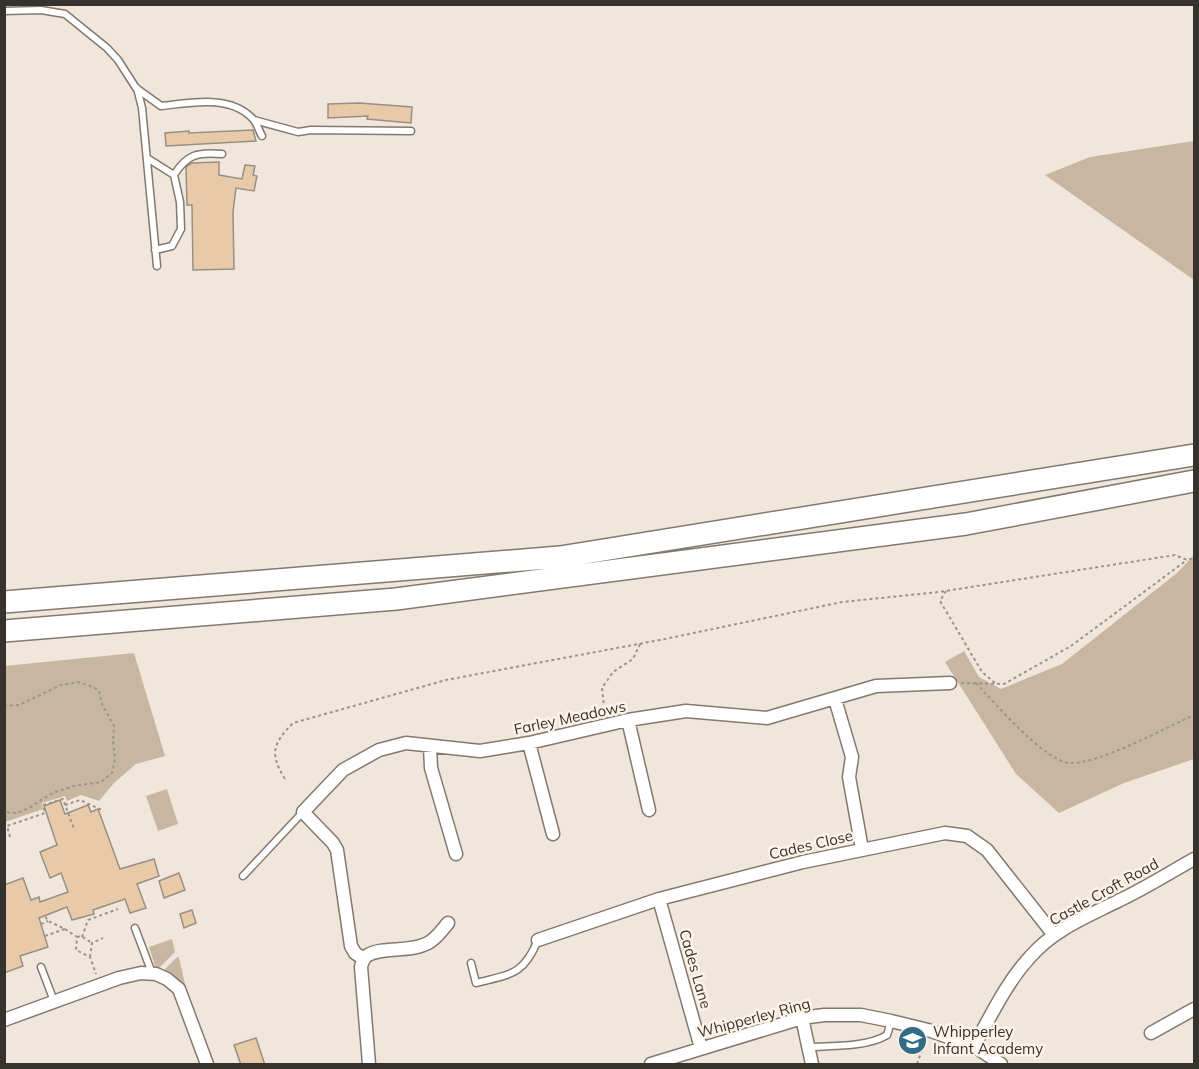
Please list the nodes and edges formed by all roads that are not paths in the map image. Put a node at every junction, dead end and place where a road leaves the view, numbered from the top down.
1 (4, 11) edge
2 (136, 88) junction
3 (254, 120) junction
4 (411, 131) dead end
5 (262, 136) dead end
6 (222, 154) dead end
7 (147, 158) junction
8 (174, 175) junction
9 (155, 250) junction
10 (157, 266) dead end
11 (1194, 455) edge
12 (1194, 481) edge
13 (4, 602) edge
14 (4, 631) edge
15 (950, 684) road end
16 (835, 699) junction
17 (628, 720) junction
18 (529, 743) junction
19 (429, 746) junction
20 (649, 810) dead end
21 (303, 813) junction
22 (553, 834) dead end
23 (862, 849) junction
24 (456, 854) dead end
25 (1194, 859) edge
26 (243, 876) dead end
27 (659, 899) junction
28 (448, 923) dead end
29 (135, 928) dead end
30 (1054, 935) junction
31 (538, 940) joint
32 (364, 959) junction
33 (471, 963) dead end
34 (41, 967) dead end
35 (152, 974) junction
36 (54, 1002) junction
37 (1194, 1008) edge
38 (802, 1018) junction
39 (4, 1020) edge
40 (891, 1021) junction
41 (1151, 1033) dead end
42 (974, 1046) junction
43 (809, 1047) junction
44 (701, 1048) junction
45 (207, 1065) edge
46 (369, 1065) edge
47 (651, 1065) edge
48 (812, 1065) edge
49 (1001, 1065) edge

1 - 2 lane
2 - 3 lane
2 - 7 lane
3 - 4 lane
3 - 5 lane
6 - 8 lane
7 - 8 lane
7 - 9 lane
8 - 9 lane
9 - 10 lane
11 - 13 highway
12 - 14 highway
15 - 16 street, Farley Meadows
16 - 17 street, Farley Meadows
16 - 23 street
17 - 18 street, Farley Meadows
17 - 20 street
18 - 19 street, Farley Meadows
18 - 22 street
19 - 21 street, Farley Meadows
19 - 24 street
21 - 26 lane, Farley Meadows
21 - 32 street
23 - 27 street, Cades Close
23 - 30 street, Cades Close
25 - 30 street, Castle Croft Road
27 - 31 street, Cades Close
27 - 44 street, Cades Lane
28 - 32 street
29 - 35 lane
30 - 42 street, Castle Croft Road
31 - 33 lane
32 - 46 street
34 - 36 lane
35 - 36 street
35 - 45 street
36 - 39 street
37 - 41 street
38 - 40 street, Whipperley Ring
38 - 43 street
38 - 44 street, Whipperley Ring
40 - 42 street, Whipperley Ring
40 - 43 lane
42 - 49 street, Whipperley Ring
43 - 48 street
44 - 47 street, Whipperley Ring

